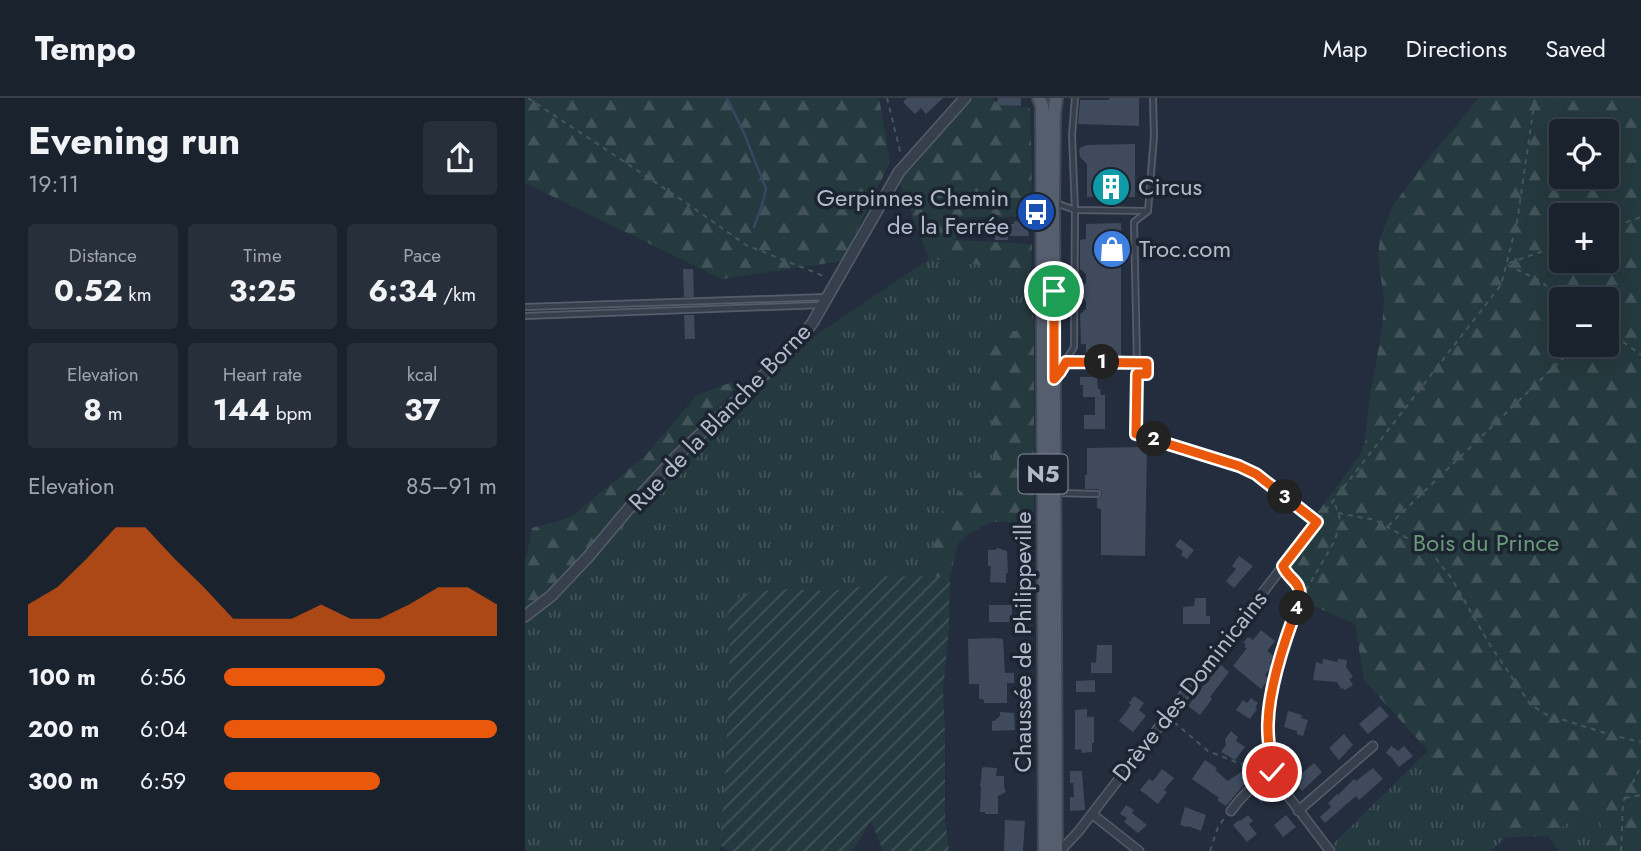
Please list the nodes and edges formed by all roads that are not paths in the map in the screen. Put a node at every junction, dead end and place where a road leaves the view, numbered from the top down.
1 (965, 98) edge
2 (1039, 98) edge
3 (1056, 98) edge
4 (1075, 98) edge
5 (1153, 98) edge
6 (1053, 203) junction
7 (1075, 210) junction
8 (1149, 211) junction
9 (825, 301) junction
10 (525, 307) edge
11 (525, 316) edge
12 (1066, 362) junction
13 (1054, 379) junction
14 (1055, 493) junction
15 (1097, 494) dead end
16 (1314, 526) dead end
17 (525, 616) edge
18 (1276, 677) road end
19 (1373, 746) dead end
20 (1272, 772) junction
21 (1231, 811) road end
22 (1298, 811) junction
23 (1092, 814) junction
24 (1045, 851) edge
25 (1058, 851) edge
26 (1139, 851) edge
27 (1330, 851) edge

1 - 9 street, Rue de la Blanche Borne
2 - 24 main road, Chaussée de Philippeville / N5
3 - 6 main road, Chaussée de Philippeville / N5
4 - 7 lane
5 - 8 lane
6 - 7 lane
6 - 13 main road, Chaussée de Philippeville / N5
7 - 8 lane
7 - 12 lane
8 - 12 lane
9 - 10 lane
9 - 11 lane
9 - 17 street, Rue de la Blanche Borne
12 - 13 lane
13 - 14 main road, Chaussée de Philippeville / N5
14 - 15 lane
14 - 25 main road, Chaussée de Philippeville / N5
16 - 23 street, Drève des Dominicains
18 - 20 lane
19 - 22 street
20 - 21 street
20 - 22 street
22 - 27 street
23 - 25 street, Drève des Dominicains
23 - 26 street

